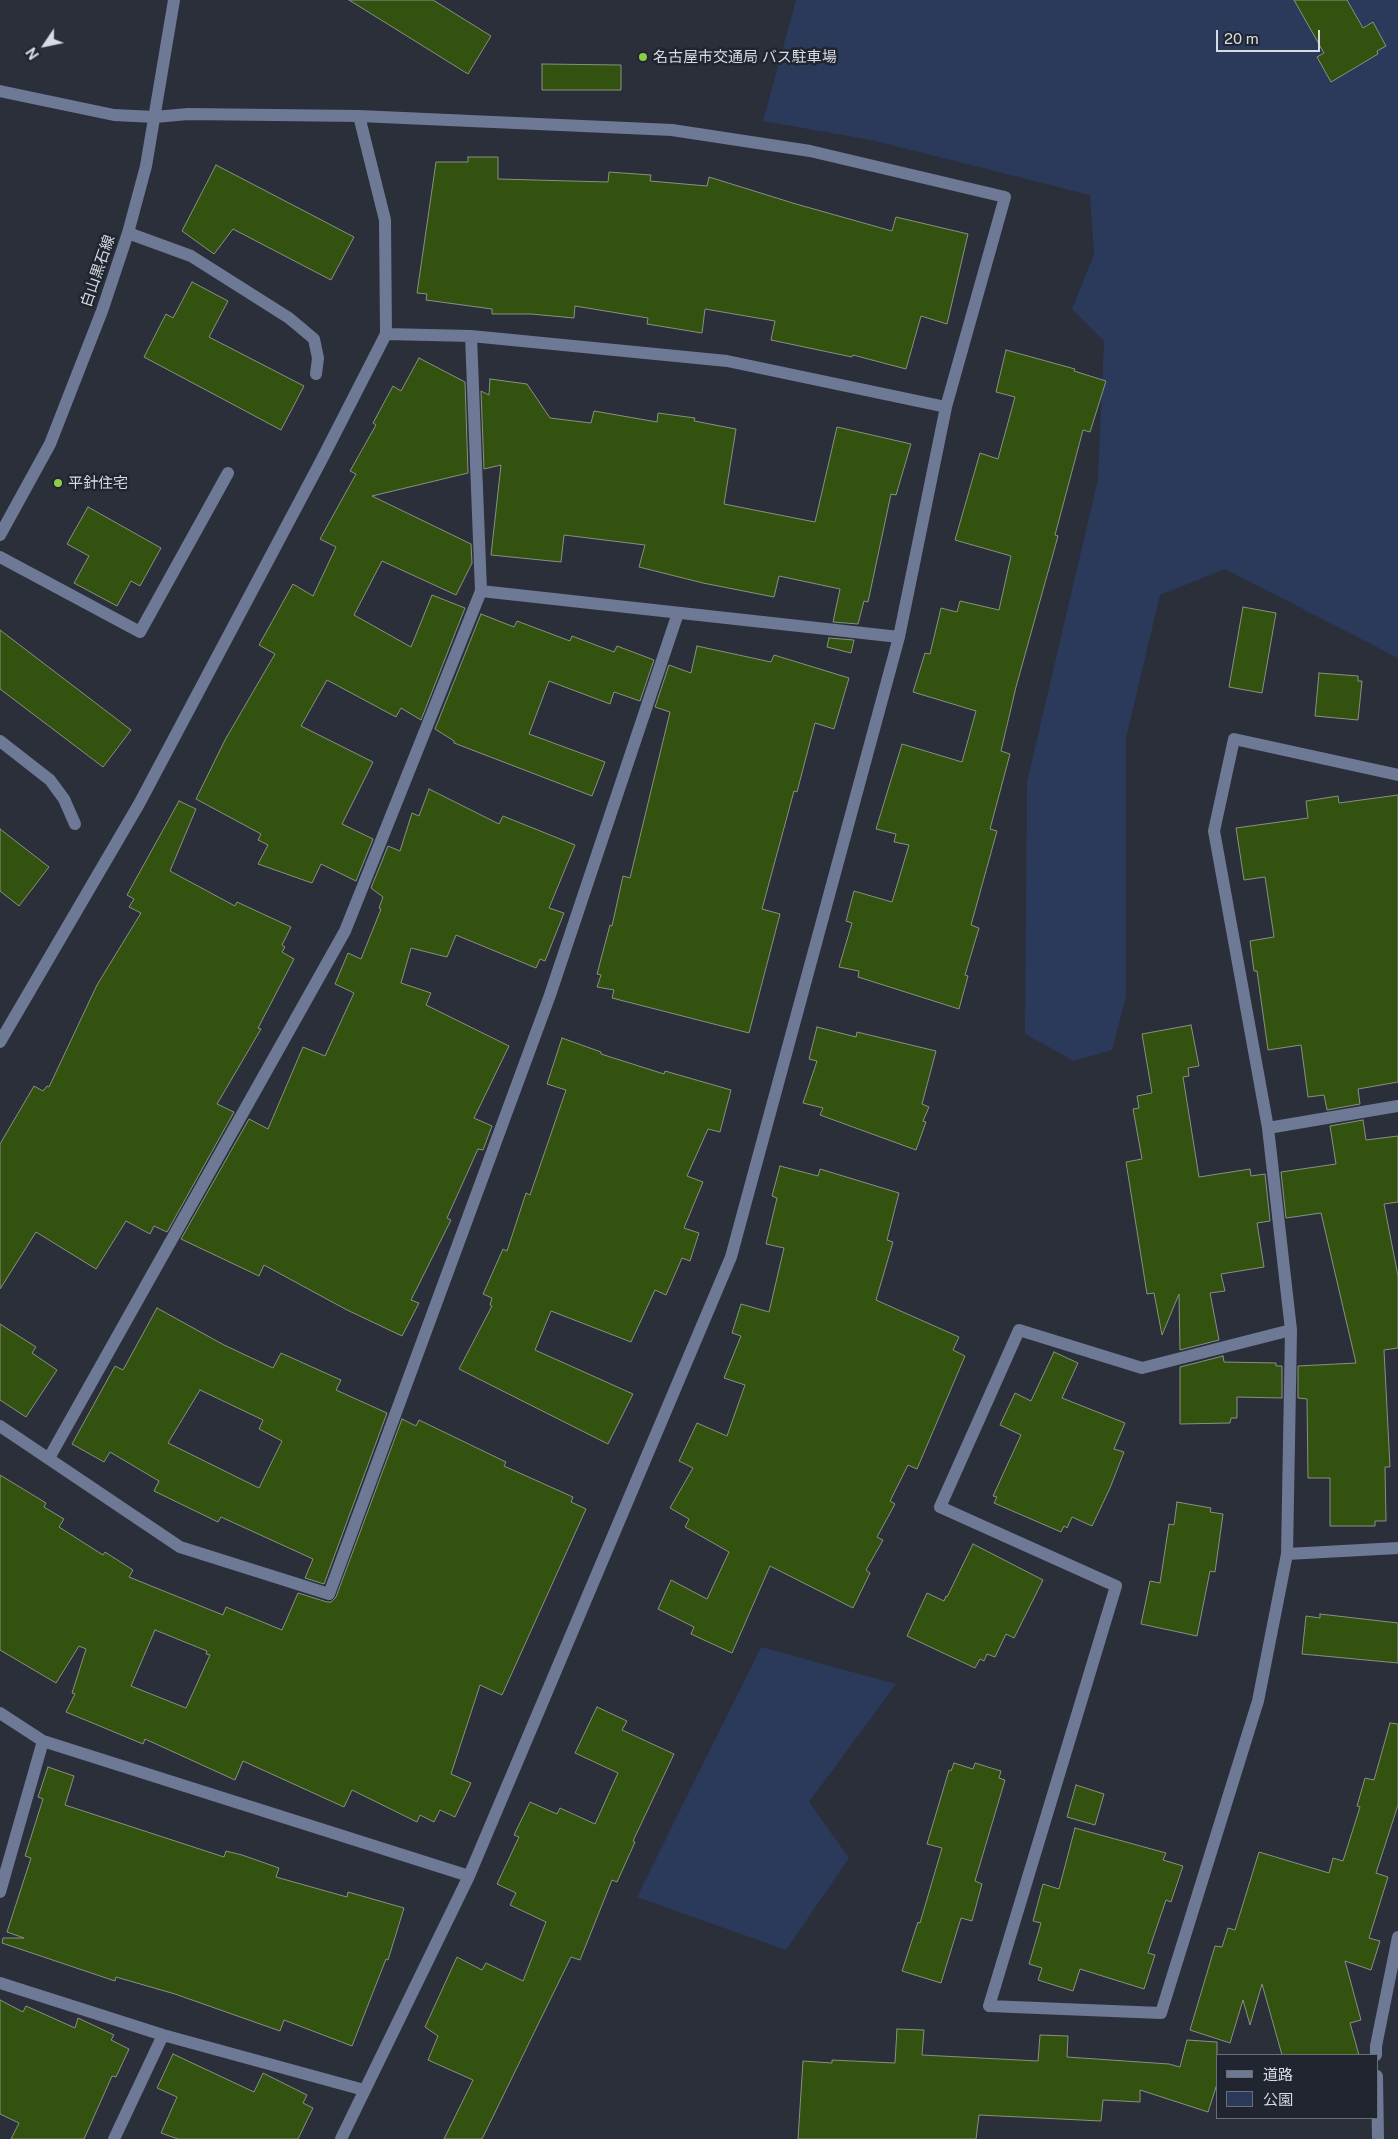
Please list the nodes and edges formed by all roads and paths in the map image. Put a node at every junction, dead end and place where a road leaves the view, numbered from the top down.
1 (174, 0) edge
2 (0, 91) edge
3 (359, 116) junction
4 (155, 117) junction
5 (128, 233) junction
6 (386, 334) junction
7 (471, 336) junction
8 (316, 374) dead end
9 (946, 407) junction
10 (228, 473) dead end
11 (0, 535) edge
12 (0, 557) edge
13 (481, 591) junction
14 (678, 613) junction
15 (899, 636) junction
16 (0, 741) edge
17 (1398, 775) edge
18 (75, 824) dead end
19 (0, 1042) edge
20 (1398, 1106) edge
21 (1268, 1128) junction
22 (1291, 1330) junction
23 (0, 1426) edge
24 (49, 1458) junction
25 (1398, 1548) edge
26 (1287, 1554) junction
27 (0, 1713) edge
28 (43, 1741) junction
29 (469, 1876) junction
30 (0, 1892) edge
31 (1398, 1937) edge
32 (0, 1983) edge
33 (163, 2035) junction
34 (1376, 2054) edge
35 (364, 2090) junction
36 (1378, 2119) edge
37 (114, 2139) edge
38 (341, 2139) edge
39 (1378, 2139) edge

1 - 4 street, 白山黒石線
2 - 4 street
3 - 4 street
3 - 6 street
3 - 9 street
4 - 5 street, 白山黒石線
5 - 8 street
5 - 11 street, 白山黒石線
6 - 7 street
6 - 19 street
7 - 9 street
7 - 13 street
9 - 15 street
10 - 12 street
13 - 14 street
13 - 24 street
14 - 15 street
14 - 24 street
15 - 29 street
16 - 18 street
17 - 21 street
20 - 21 street
21 - 22 street
22 - 26 street
22 - 26 street
23 - 24 street
25 - 26 street
27 - 28 street
28 - 29 street
28 - 30 street
29 - 35 street
31 - 34 street
32 - 33 street
33 - 35 street
33 - 37 street
35 - 38 street
36 - 39 street

